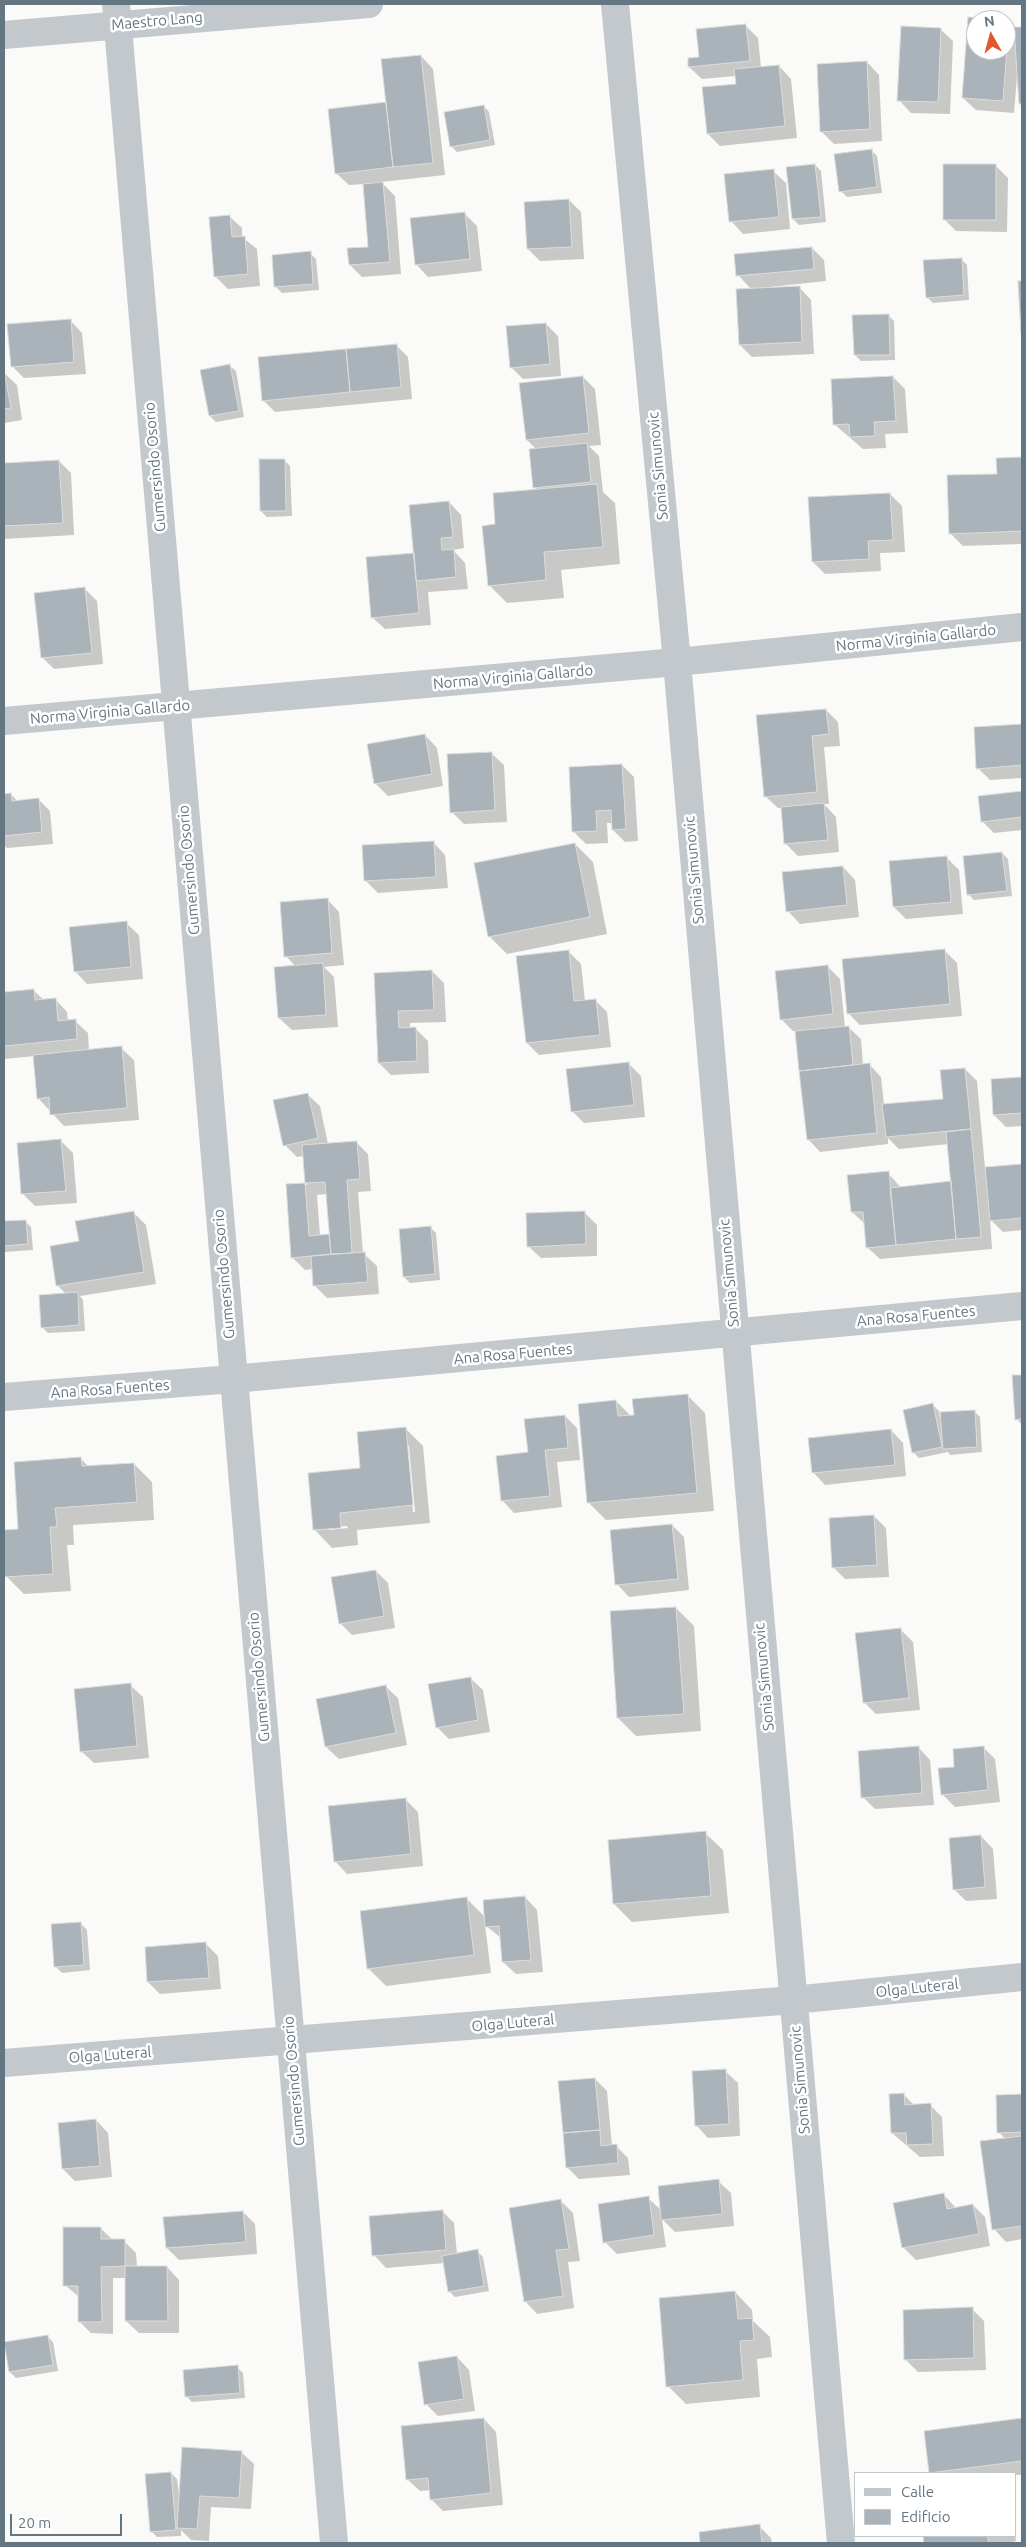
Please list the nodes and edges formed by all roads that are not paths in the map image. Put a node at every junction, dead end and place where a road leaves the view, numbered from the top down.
1 (369, 4) edge
2 (615, 4) edge
3 (117, 14) edge
4 (4, 34) edge
5 (1022, 627) edge
6 (676, 662) junction
7 (175, 707) junction
8 (4, 721) edge
9 (1022, 1306) edge
10 (734, 1334) junction
11 (233, 1379) junction
12 (4, 1397) edge
13 (1022, 1977) edge
14 (793, 2000) junction
15 (290, 2040) junction
16 (4, 2063) edge
17 (334, 2543) edge
18 (841, 2543) edge

1 - 3 street, Maestro Lang
2 - 6 street, Sonia Simunovic
3 - 4 street, Maestro Lang
3 - 7 street, Gumersindo Osorio
5 - 6 street, Norma Virginia Gallardo
6 - 7 street, Norma Virginia Gallardo
6 - 10 street, Sonia Simunovic
7 - 8 street, Norma Virginia Gallardo
7 - 11 street, Gumersindo Osorio
9 - 10 street, Ana Rosa Fuentes
10 - 11 street, Ana Rosa Fuentes
10 - 14 street, Sonia Simunovic
11 - 12 street, Ana Rosa Fuentes
11 - 15 street, Gumersindo Osorio
13 - 14 street, Olga Luteral
14 - 15 street, Olga Luteral
14 - 18 street, Sonia Simunovic
15 - 16 street, Olga Luteral
15 - 17 street, Gumersindo Osorio

